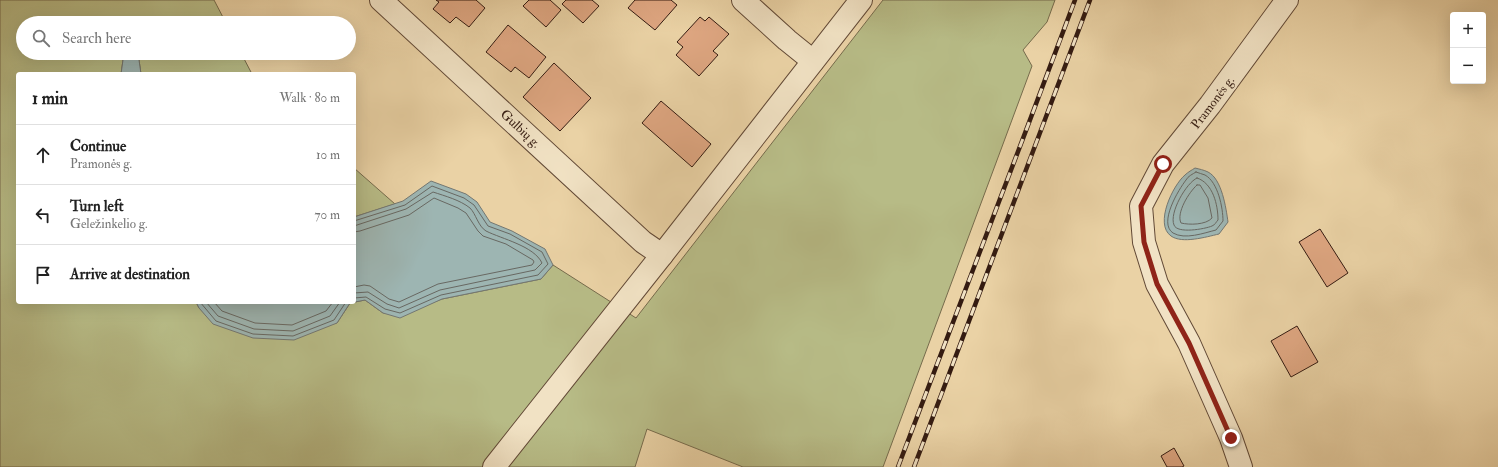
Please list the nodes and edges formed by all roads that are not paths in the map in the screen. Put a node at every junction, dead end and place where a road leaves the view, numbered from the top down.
1 (381, 0) edge
2 (743, 0) edge
3 (861, 0) edge
4 (1288, 0) edge
5 (813, 61) junction
6 (662, 255) junction
7 (494, 467) edge
8 (1241, 467) edge

1 - 6 street, Gulbių g.
2 - 5 street
3 - 5 street
4 - 8 street, Pramonės g.
5 - 6 street
6 - 7 street

